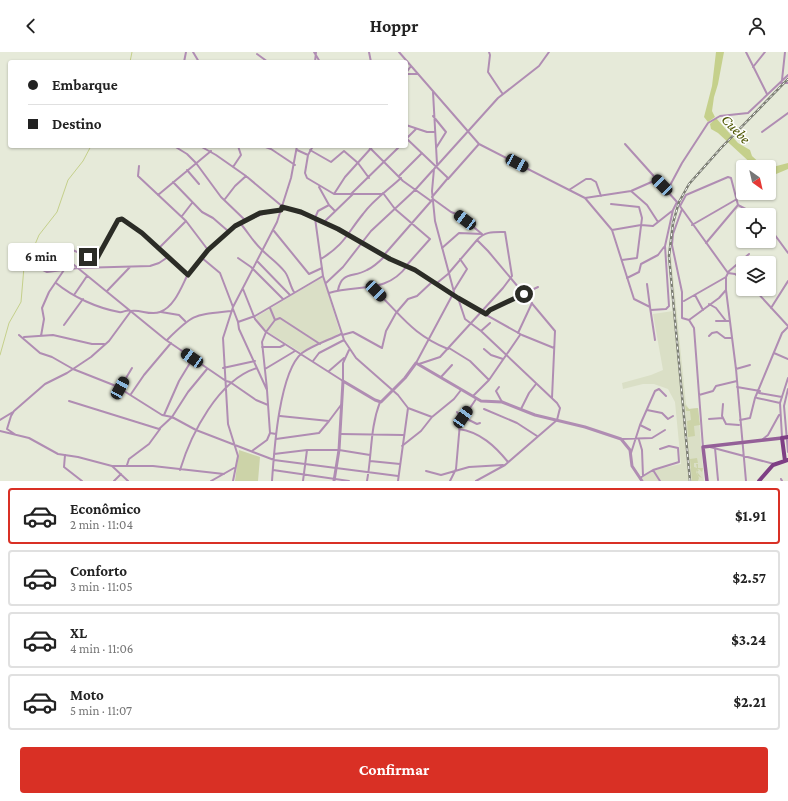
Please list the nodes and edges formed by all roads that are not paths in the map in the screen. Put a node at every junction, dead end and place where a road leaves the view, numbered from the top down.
1 (315, 52) edge
2 (399, 52) edge
3 (489, 52) edge
4 (549, 52) edge
5 (746, 52) edge
6 (765, 52) edge
7 (785, 52) edge
8 (257, 54) dead end
9 (316, 56) junction
10 (265, 60) edge
11 (315, 60) edge
12 (319, 60) edge
13 (405, 60) edge
14 (408, 63) edge
15 (410, 66) junction
16 (753, 67) junction
17 (408, 70) edge
18 (408, 73) edge
19 (418, 74) junction
20 (788, 75) edge
21 (781, 82) junction
22 (788, 83) edge
23 (788, 87) edge
24 (432, 91) junction
25 (502, 93) junction
26 (767, 94) junction
27 (788, 113) edge
28 (433, 116) junction
29 (408, 126) edge
30 (416, 128) junction
31 (435, 132) junction
32 (466, 132) junction
33 (762, 132) dead end
34 (408, 137) edge
35 (408, 141) edge
36 (479, 144) junction
37 (625, 144) dead end
38 (177, 148) edge
39 (204, 148) edge
40 (239, 148) edge
41 (268, 148) edge
42 (296, 148) edge
43 (398, 148) edge
44 (436, 148) junction
45 (370, 149) joint
46 (310, 150) joint
47 (211, 151) junction
48 (422, 153) junction
49 (308, 155) junction
50 (385, 162) junction
51 (196, 163) junction
52 (358, 163) junction
53 (295, 165) junction
54 (437, 165) junction
55 (139, 166) dead end
56 (233, 167) junction
57 (434, 169) junction
58 (187, 170) junction
59 (246, 176) junction
60 (400, 177) junction
61 (369, 178) junction
62 (448, 178) junction
63 (656, 180) junction
64 (173, 182) junction
65 (199, 184) dead end
66 (318, 186) junction
67 (415, 190) junction
68 (569, 190) junction
69 (631, 191) junction
70 (667, 191) junction
71 (382, 193) junction
72 (334, 194) junction
73 (352, 194) junction
74 (158, 195) junction
75 (736, 195) edge
76 (601, 196) junction
77 (585, 198) junction
78 (432, 199) junction
79 (226, 200) junction
80 (736, 200) edge
81 (737, 200) edge
82 (677, 202) junction
83 (192, 203) junction
84 (610, 204) dead end
85 (329, 205) junction
86 (738, 205) junction
87 (680, 206) junction
88 (282, 208) junction
89 (395, 208) junction
90 (744, 208) edge
91 (682, 209) junction
92 (673, 210) junction
93 (335, 211) junction
94 (182, 216) junction
95 (315, 218) junction
96 (186, 221) junction
97 (246, 221) junction
98 (324, 222) junction
99 (412, 222) junction
100 (658, 222) junction
101 (240, 223) junction
102 (692, 225) junction
103 (641, 226) junction
104 (612, 230) junction
105 (228, 231) junction
106 (274, 231) junction
107 (482, 234) junction
108 (349, 235) junction
109 (776, 236) edge
110 (477, 240) junction
111 (361, 243) junction
112 (706, 243) junction
113 (665, 246) junction
114 (66, 247) dead end
115 (788, 247) edge
116 (159, 248) junction
117 (442, 248) junction
118 (208, 250) junction
119 (786, 250) junction
120 (52, 251) dead end
121 (262, 251) junction
122 (788, 253) edge
123 (749, 254) dead end
124 (384, 255) junction
125 (168, 257) junction
126 (202, 258) junction
127 (238, 258) dead end
128 (321, 259) junction
129 (460, 260) junction
130 (622, 260) junction
131 (258, 262) junction
132 (406, 266) junction
133 (130, 267) junction
134 (78, 268) junction
135 (322, 268) junction
136 (43, 270) dead end
137 (64, 270) junction
138 (253, 270) junction
139 (728, 272) junction
140 (448, 274) junction
141 (188, 275) junction
142 (736, 275) edge
143 (87, 276) junction
144 (323, 276) junction
145 (726, 277) junction
146 (627, 278) junction
147 (510, 279) junction
148 (788, 281) edge
149 (432, 282) junction
150 (56, 283) junction
151 (326, 283) junction
152 (436, 283) junction
153 (648, 284) dead end
154 (370, 287) junction
155 (538, 287) dead end
156 (243, 289) junction
157 (338, 290) junction
158 (726, 290) junction
159 (107, 291) junction
160 (454, 291) junction
161 (294, 292) junction
162 (329, 293) junction
163 (524, 294) junction
164 (74, 295) junction
165 (290, 295) junction
166 (453, 295) junction
167 (695, 295) junction
168 (760, 296) edge
169 (458, 298) junction
170 (83, 299) junction
171 (283, 299) junction
172 (683, 301) junction
173 (532, 303) junction
174 (709, 304) junction
175 (650, 307) junction
176 (270, 308) junction
177 (771, 308) junction
178 (233, 309) junction
179 (651, 310) junction
180 (703, 310) junction
181 (131, 311) junction
182 (482, 311) junction
183 (160, 312) junction
184 (396, 313) junction
185 (486, 314) junction
186 (255, 316) junction
187 (275, 320) junction
188 (689, 320) junction
189 (185, 321) junction
190 (716, 321) dead end
191 (726, 321) junction
192 (730, 321) junction
193 (238, 322) junction
194 (471, 323) junction
195 (490, 323) dead end
196 (64, 325) dead end
197 (788, 327) edge
198 (481, 331) junction
199 (266, 332) junction
200 (519, 334) junction
201 (19, 335) dead end
202 (341, 335) junction
203 (41, 336) junction
204 (709, 336) dead end
205 (22, 337) junction
206 (732, 338) junction
207 (166, 340) junction
208 (344, 340) junction
209 (428, 340) junction
210 (655, 340) dead end
211 (171, 343) junction
212 (106, 344) junction
213 (285, 344) junction
214 (320, 344) junction
215 (262, 347) junction
216 (449, 348) junction
217 (554, 348) junction
218 (484, 349) dead end
219 (349, 350) junction
220 (295, 351) junction
221 (774, 353) junction
222 (301, 354) junction
223 (506, 355) junction
224 (345, 357) junction
225 (192, 358) junction
226 (503, 359) junction
227 (788, 359) edge
228 (313, 361) junction
229 (255, 362) junction
230 (417, 364) junction
231 (452, 365) dead end
232 (750, 365) dead end
233 (132, 368) dead end
234 (223, 368) junction
235 (257, 368) junction
236 (265, 368) junction
237 (73, 369) junction
238 (208, 369) junction
239 (736, 369) junction
240 (329, 371) junction
241 (441, 377) junction
242 (788, 378) edge
243 (489, 380) junction
244 (226, 381) junction
245 (343, 381) junction
246 (737, 381) junction
247 (230, 382) junction
248 (787, 383) edge
249 (536, 384) junction
250 (226, 386) junction
251 (499, 387) dead end
252 (737, 387) junction
253 (120, 388) junction
254 (788, 389) edge
255 (267, 390) junction
256 (392, 390) junction
257 (461, 390) junction
258 (759, 392) junction
259 (131, 394) junction
260 (698, 395) junction
261 (666, 396) dead end
262 (475, 397) junction
263 (782, 397) junction
264 (552, 398) junction
265 (757, 398) junction
266 (70, 401) dead end
267 (380, 402) junction
268 (502, 402) junction
269 (342, 404) junction
270 (722, 404) dead end
271 (780, 404) junction
272 (268, 405) junction
273 (784, 406) junction
274 (408, 408) junction
275 (484, 409) dead end
276 (521, 409) junction
277 (647, 410) junction
278 (14, 412) junction
279 (457, 412) dead end
280 (780, 414) junction
281 (164, 415) junction
282 (280, 416) junction
283 (673, 416) dead end
284 (172, 417) junction
285 (432, 417) junction
286 (463, 418) junction
287 (723, 418) junction
288 (709, 419) dead end
289 (0, 420) edge
290 (557, 420) junction
291 (740, 420) junction
292 (329, 421) junction
293 (480, 423) dead end
294 (740, 424) junction
295 (640, 425) junction
296 (161, 428) junction
297 (459, 429) junction
298 (196, 430) junction
299 (650, 430) dead end
300 (665, 430) dead end
301 (0, 431) edge
302 (270, 433) junction
303 (276, 434) junction
304 (340, 434) junction
305 (372, 434) junction
306 (16, 435) junction
307 (403, 435) junction
308 (537, 436) junction
309 (768, 438) junction
310 (785, 438) edge
311 (276, 439) junction
312 (620, 439) junction
313 (635, 440) junction
314 (639, 440) junction
315 (741, 442) junction
316 (235, 445) junction
317 (402, 446) junction
318 (706, 447) junction
319 (715, 448) junction
320 (660, 449) dead end
321 (307, 450) junction
322 (339, 450) junction
323 (252, 451) junction
324 (631, 453) junction
325 (787, 453) edge
326 (274, 454) junction
327 (64, 455) junction
328 (370, 455) junction
329 (743, 456) junction
330 (274, 460) junction
331 (787, 460) edge
332 (370, 461) junction
333 (508, 462) junction
334 (305, 464) junction
335 (400, 464) junction
336 (775, 464) junction
337 (128, 465) junction
338 (504, 465) junction
339 (112, 466) junction
340 (234, 468) junction
341 (336, 468) junction
342 (456, 469) junction
343 (180, 470) junction
344 (273, 470) junction
345 (653, 470) junction
346 (426, 471) dead end
347 (368, 472) junction
348 (227, 473) junction
349 (234, 473) junction
350 (121, 474) junction
351 (224, 474) junction
352 (304, 474) junction
353 (398, 476) junction
354 (641, 478) edge
355 (334, 480) edge
356 (718, 480) edge
357 (82, 481) edge
358 (114, 481) edge
359 (128, 481) edge
360 (211, 481) edge
361 (233, 481) edge
362 (272, 481) edge
363 (303, 481) edge
364 (349, 481) edge
365 (367, 481) edge
366 (398, 481) edge
367 (450, 481) edge
368 (476, 481) edge
369 (660, 481) edge
370 (707, 481) edge
371 (746, 481) edge
372 (759, 481) edge

1 - 9 street
2 - 13 street
3 - 25 street
4 - 25 street
5 - 16 street
6 - 16 street
7 - 21 street
8 - 10 street
9 - 11 street
9 - 12 street
14 - 15 street
15 - 17 street
15 - 19 street
16 - 26 street
18 - 19 street
19 - 24 street
20 - 21 street
21 - 22 street
21 - 26 street
22 - 23 street
24 - 28 street
24 - 32 street
25 - 32 street
26 - 70 street
27 - 33 street
28 - 31 street
28 - 44 street
29 - 30 street
30 - 31 street
30 - 34 street
31 - 44 street
32 - 36 street
32 - 54 street
35 - 48 street
36 - 62 street
36 - 68 street
37 - 63 street
38 - 51 street
39 - 47 street
40 - 56 street
41 - 53 street
42 - 49 street
42 - 53 street
43 - 50 street
44 - 54 street
45 - 50 street
45 - 52 street
46 - 49 street
46 - 52 street
47 - 51 street
47 - 56 street
48 - 54 street
48 - 60 street
49 - 66 street
50 - 60 street
50 - 61 street
51 - 58 street
51 - 79 street
52 - 61 street
52 - 72 street
53 - 88 street
54 - 57 street
54 - 62 street
55 - 74 street
56 - 59 street
57 - 67 street
57 - 78 street
58 - 64 street
58 - 65 street
59 - 79 street
59 - 88 street
60 - 67 street
60 - 71 street
61 - 73 street
62 - 78 street
63 - 69 street
63 - 70 street
64 - 74 street
64 - 83 street
66 - 72 street
66 - 85 street
67 - 78 street
67 - 89 street
68 - 76 street
68 - 77 street
69 - 76 street
69 - 100 street
70 - 82 street
71 - 73 street
71 - 89 street
71 - 108 street
72 - 73 street
73 - 93 street
74 - 94 street
75 - 87 street
76 - 77 street
77 - 104 street
78 - 99 street
78 - 107 street
78 - 117 street
79 - 97 street
80 - 102 street
81 - 86 street
82 - 87 street
82 - 92 street
83 - 94 street
83 - 105 street
84 - 103 street
85 - 93 street
85 - 95 street
86 - 90 street
86 - 112 street
87 - 91 street
88 - 95 street
88 - 97 street
88 - 106 street
89 - 99 street
89 - 111 street
91 - 102 street
91 - 172 street
92 - 100 street
92 - 113 street
93 - 98 street
94 - 96 street
95 - 98 street
95 - 128 street
96 - 116 street
96 - 118 street
97 - 101 street
98 - 108 street
99 - 124 street
99 - 132 street
100 - 103 street
101 - 105 street
101 - 121 street
102 - 112 street
103 - 104 street
103 - 130 street
104 - 130 street
105 - 118 street
106 - 121 street
106 - 135 street
107 - 110 street
107 - 117 street
107 - 147 street
108 - 111 street
108 - 128 street
109 - 119 street
110 - 129 street
110 - 147 street
111 - 124 street
111 - 151 street
112 - 139 street
113 - 146 street
113 - 179 street
114 - 116 street
115 - 119 street
116 - 125 street
117 - 140 street
118 - 126 street
119 - 122 street
120 - 134 street
121 - 131 street
121 - 161 street
123 - 139 street
124 - 132 street
124 - 157 street
125 - 133 street
125 - 141 street
126 - 141 street
126 - 178 street
127 - 138 street
128 - 135 street
129 - 140 street
129 - 160 street
130 - 146 street
131 - 138 street
131 - 165 street
132 - 149 street
132 - 154 street
133 - 134 street
133 - 159 street
134 - 137 street
134 - 143 street
135 - 144 street
136 - 137 street
137 - 150 street
138 - 156 street
138 - 171 street
139 - 142 street
139 - 145 street
140 - 152 street
140 - 160 street
141 - 183 street
143 - 159 street
143 - 164 street
144 - 151 street
144 - 161 street
145 - 158 street
145 - 167 street
146 - 175 street
147 - 163 street
147 - 182 street
148 - 177 street
149 - 152 street
149 - 184 street
150 - 164 street
150 - 203 street
151 - 162 street
152 - 166 street
153 - 175 street
154 - 157 street
154 - 184 street
155 - 163 street
156 - 178 street
156 - 186 street
157 - 162 street
158 - 174 street
158 - 192 street
159 - 181 street
160 - 166 street
161 - 165 street
162 - 202 street
163 - 173 street
163 - 185 street
164 - 170 street
165 - 171 street
166 - 169 street
166 - 209 street
167 - 172 street
167 - 180 street
168 - 177 street
169 - 182 street
169 - 194 street
170 - 181 street
170 - 196 street
171 - 176 street
172 - 188 street
173 - 200 street
173 - 217 street
174 - 180 street
174 - 191 street
175 - 179 street
176 - 186 street
176 - 187 street
177 - 197 street
178 - 189 street
178 - 193 street
178 - 234 street
179 - 210 street
180 - 188 street
181 - 183 street
181 - 207 street
181 - 212 street
182 - 185 street
182 - 194 street
183 - 189 street
184 - 202 street
184 - 209 street
185 - 200 street
186 - 193 street
186 - 199 street
187 - 199 street
187 - 214 street
188 - 260 street
189 - 207 street
190 - 191 street
191 - 192 street
192 - 206 street
193 - 229 street
194 - 198 street
194 - 216 street
195 - 198 street
197 - 221 street
198 - 223 street
199 - 213 street
199 - 215 street
200 - 217 street
200 - 223 street
201 - 205 street
202 - 208 street
202 - 214 street
203 - 205 street
203 - 212 street
204 - 206 street
205 - 237 street
206 - 239 street
207 - 211 street
208 - 219 street
208 - 228 street
209 - 216 street
209 - 230 street
211 - 225 street
211 - 259 street
212 - 237 street
213 - 215 street
213 - 220 street
214 - 222 street
215 - 236 street
216 - 230 street
216 - 243 street
217 - 264 street
218 - 226 street
219 - 224 street
219 - 256 street
220 - 222 street
220 - 236 street
221 - 227 street
221 - 258 street
222 - 228 street
222 - 282 street
223 - 226 street
223 - 249 street
224 - 240 street
224 - 245 street
225 - 238 street
225 - 281 street
226 - 243 street
228 - 240 street
229 - 234 street
229 - 235 street
230 - 241 street
230 - 256 street
231 - 241 street
232 - 239 street
233 - 253 street
234 - 244 street
235 - 247 street
235 - 255 street
236 - 255 street
237 - 253 street
237 - 278 street
238 - 244 street
238 - 284 street
239 - 246 street
240 - 245 street
241 - 257 street
242 - 248 street
243 - 262 street
244 - 247 street
244 - 250 street
245 - 267 street
245 - 269 street
246 - 252 street
246 - 260 street
247 - 250 street
247 - 272 street
248 - 263 street
249 - 264 street
249 - 276 street
250 - 298 street
250 - 316 street
251 - 268 street
252 - 258 street
252 - 291 street
253 - 259 street
254 - 273 street
255 - 272 street
256 - 267 street
256 - 274 street
257 - 262 street
257 - 285 street
258 - 263 street
258 - 265 street
259 - 281 street
260 - 318 street
261 - 277 street
262 - 268 street
262 - 286 street
263 - 271 street
264 - 290 street
265 - 271 street
265 - 291 street
266 - 296 street
267 - 305 street
268 - 276 street
269 - 292 street
269 - 304 street
270 - 287 street
271 - 273 street
271 - 280 street
272 - 302 street
273 - 310 street
274 - 285 street
274 - 307 street
275 - 308 street
276 - 290 street
277 - 283 street
277 - 295 street
278 - 289 street
278 - 306 street
279 - 286 street
280 - 309 street
280 - 310 street
281 - 284 street
282 - 292 street
282 - 303 street
284 - 296 street
284 - 298 street
285 - 317 street
286 - 293 street
286 - 297 street
287 - 288 street
287 - 294 street
290 - 308 street
290 - 312 street
291 - 294 street
292 - 311 street
294 - 315 street
295 - 299 street
295 - 313 street
296 - 337 street
297 - 333 street
297 - 342 street
298 - 316 street
298 - 343 street
300 - 314 street
301 - 306 street
302 - 303 street
302 - 323 street
303 - 311 street
304 - 305 street
304 - 322 street
305 - 307 street
305 - 328 street
306 - 327 street
307 - 317 street
308 - 333 street
309 - 310 main road
309 - 315 main road
310 - 325 main road
311 - 326 street
312 - 313 street
312 - 324 street
313 - 314 street
313 - 324 street
314 - 354 street
315 - 318 main road
315 - 329 street
316 - 323 street
316 - 340 street
317 - 335 street
318 - 319 street
318 - 370 main road
319 - 329 street
319 - 356 street
320 - 345 street
321 - 322 street
321 - 326 street
321 - 334 street
322 - 328 street
322 - 341 street
323 - 330 street
324 - 354 street
325 - 331 main road
326 - 330 street
327 - 339 street
327 - 357 street
328 - 332 street
329 - 336 street
329 - 371 street
330 - 334 street
330 - 344 street
331 - 336 main road
332 - 335 street
332 - 347 street
333 - 338 street
334 - 341 street
334 - 352 street
335 - 353 street
336 - 372 main road
337 - 339 street
337 - 343 street
338 - 342 street
338 - 368 street
339 - 350 street
340 - 348 street
340 - 349 street
341 - 347 street
341 - 355 street
342 - 346 street
342 - 367 street
343 - 351 street
344 - 352 street
344 - 362 street
345 - 354 street
345 - 369 street
347 - 353 street
347 - 365 street
348 - 349 street
348 - 351 street
349 - 361 street
350 - 358 street
350 - 359 street
351 - 360 street
352 - 355 street
352 - 363 street
353 - 366 street
355 - 364 street

